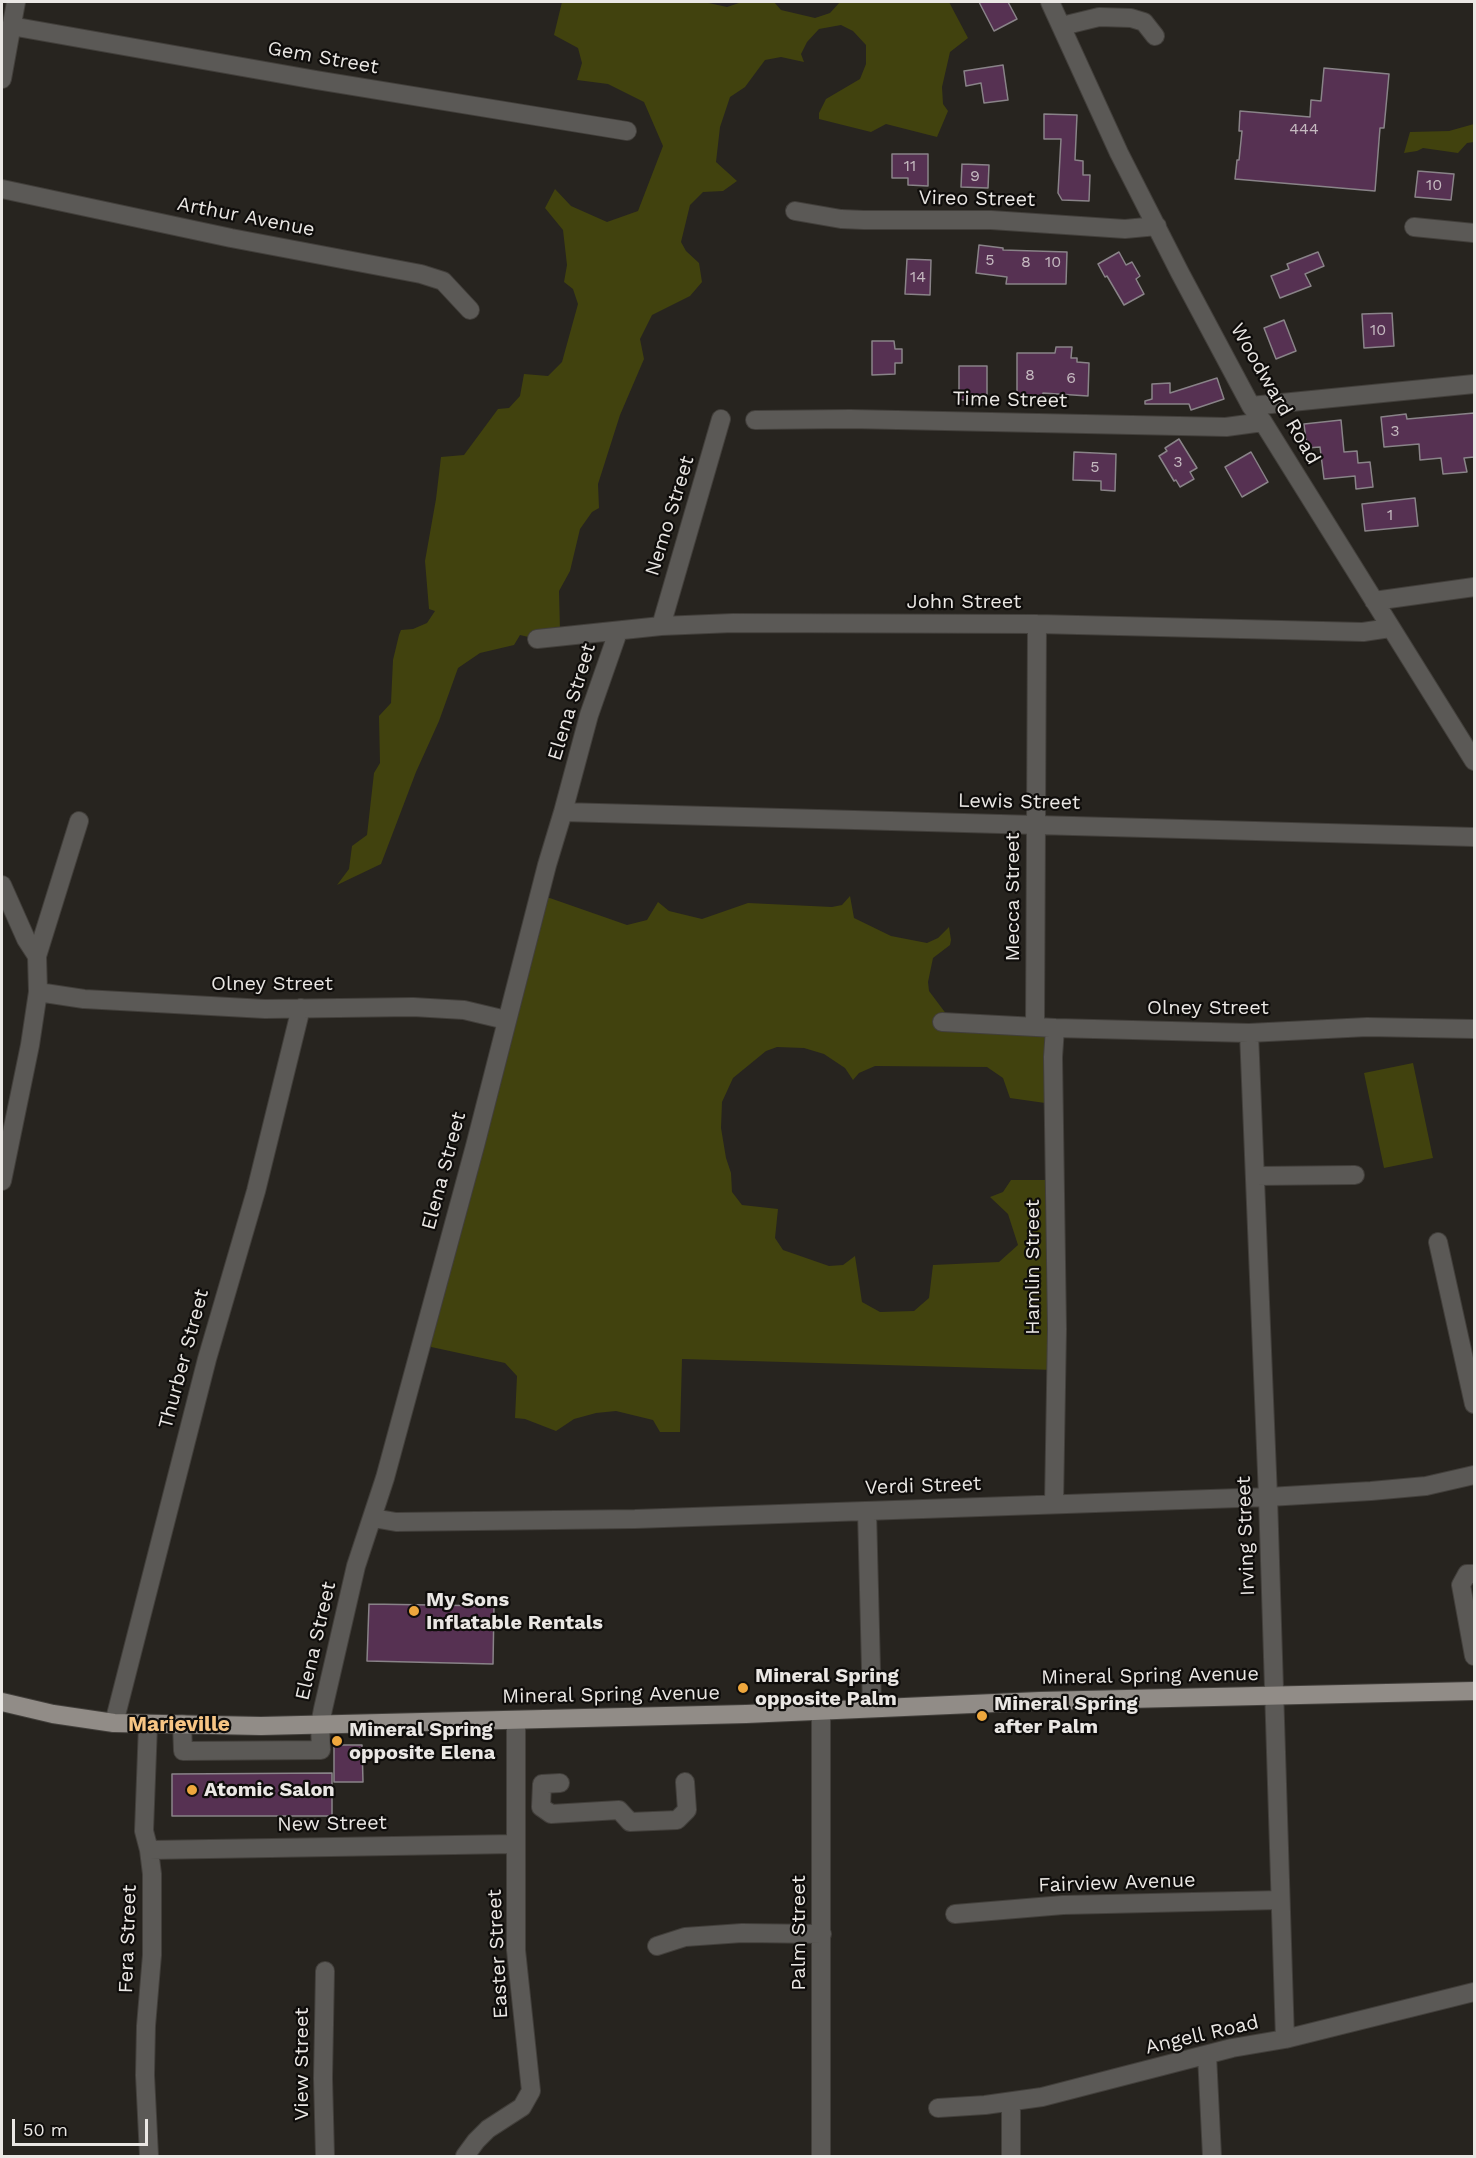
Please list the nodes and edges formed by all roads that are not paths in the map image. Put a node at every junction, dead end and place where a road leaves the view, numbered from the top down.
1 (16, 2) edge
2 (1050, 2) edge
3 (11, 26) junction
4 (1062, 26) junction
5 (1155, 36) dead end
6 (2, 79) edge
7 (627, 131) dead end
8 (2, 189) edge
9 (795, 211) dead end
10 (1157, 226) junction
11 (1413, 227) dead end
12 (1474, 232) edge
13 (470, 310) dead end
14 (1474, 384) edge
15 (1251, 406) junction
16 (721, 418) dead end
17 (755, 420) dead end
18 (1263, 422) junction
19 (1474, 587) edge
20 (1374, 601) junction
21 (1037, 624) junction
22 (661, 626) junction
23 (1390, 628) junction
24 (618, 632) junction
25 (537, 639) dead end
26 (1474, 761) edge
27 (563, 812) junction
28 (79, 821) dead end
29 (1036, 825) junction
30 (1474, 837) edge
31 (2, 885) edge
32 (38, 956) junction
33 (38, 992) junction
34 (301, 1008) junction
35 (506, 1020) junction
36 (942, 1022) dead end
37 (1035, 1026) junction
38 (1055, 1028) junction
39 (1474, 1029) edge
40 (1249, 1032) junction
41 (1355, 1175) dead end
42 (1255, 1176) junction
43 (2, 1181) edge
44 (1438, 1242) dead end
45 (1474, 1404) edge
46 (1474, 1475) edge
47 (1268, 1497) junction
48 (1054, 1504) junction
49 (867, 1511) junction
50 (373, 1518) junction
51 (1474, 1574) edge
52 (1474, 1656) edge
53 (1474, 1691) edge
54 (1274, 1696) junction
55 (2, 1702) edge
56 (872, 1708) junction
57 (821, 1710) junction
58 (516, 1720) junction
59 (114, 1723) junction
60 (182, 1724) junction
61 (148, 1725) junction
62 (320, 1725) junction
63 (685, 1782) dead end
64 (560, 1783) dead end
65 (515, 1844) junction
66 (149, 1850) junction
67 (1280, 1900) junction
68 (955, 1914) dead end
69 (822, 1934) junction
70 (657, 1946) dead end
71 (325, 1971) dead end
72 (1474, 1992) edge
73 (1285, 2039) junction
74 (1207, 2055) junction
75 (1011, 2102) junction
76 (938, 2108) dead end
77 (149, 2157) edge
78 (325, 2157) edge
79 (465, 2157) edge
80 (821, 2157) edge
81 (1011, 2157) edge
82 (1212, 2157) edge

1 - 3 street
2 - 4 street, Woodward Road
3 - 6 street
3 - 7 street, Gem Street
4 - 5 street
4 - 10 street, Woodward Road
8 - 13 street, Arthur Avenue
9 - 10 street, Vireo Street
10 - 15 street, Woodward Road
11 - 12 street
14 - 15 street
15 - 18 street, Woodward Road
16 - 22 street, Nemo Street
17 - 18 street, Time Street
18 - 20 street, Woodward Road
19 - 20 street
20 - 23 street, Woodward Road
21 - 22 street, John Street
21 - 23 street, John Street
21 - 29 street, Mecca Street
22 - 24 street, John Street
23 - 26 street, Woodward Road
24 - 25 street, John Street
24 - 27 street, Elena Street
27 - 29 street, Lewis Street
27 - 35 street, Elena Street
28 - 32 street
29 - 30 street, Lewis Street
29 - 37 street, Mecca Street
31 - 32 street
32 - 33 street
33 - 34 street, Olney Street
33 - 43 street
34 - 35 street, Olney Street
34 - 59 street, Thurber Street
35 - 50 street, Elena Street
36 - 37 street, Olney Street
37 - 38 street, Olney Street
38 - 40 street, Olney Street
38 - 48 street, Hamlin Street
39 - 40 street, Olney Street
40 - 42 street, Irving Street
41 - 42 street
42 - 47 street, Irving Street
44 - 45 street
46 - 47 street, Verdi Street
47 - 48 street, Verdi Street
47 - 54 street, Irving Street
48 - 49 street, Verdi Street
49 - 50 street, Verdi Street
49 - 56 street
50 - 62 street, Elena Street
51 - 52 street
53 - 54 main road, Mineral Spring Avenue
54 - 56 main road, Mineral Spring Avenue
54 - 67 street, Irving Street
55 - 59 main road, Mineral Spring Avenue
56 - 57 main road, Mineral Spring Avenue
57 - 58 main road, Mineral Spring Avenue
57 - 69 street, Palm Street
58 - 62 main road, Mineral Spring Avenue
58 - 65 street, Easter Street
59 - 61 main road, Mineral Spring Avenue
60 - 61 main road, Mineral Spring Avenue
60 - 62 main road, Mineral Spring Avenue
60 - 62 street, Elena Street
61 - 66 street, Fera Street
63 - 64 street
65 - 66 street, New Street
65 - 79 street, Easter Street
66 - 77 street, Fera Street
67 - 68 street, Fairview Avenue
67 - 73 street, Irving Street
69 - 70 street
69 - 80 street, Palm Street
71 - 78 street, View Street
72 - 73 street, Angell Road
73 - 74 street, Angell Road
74 - 75 street, Angell Road
74 - 82 street
75 - 76 street, Angell Road
75 - 81 street

